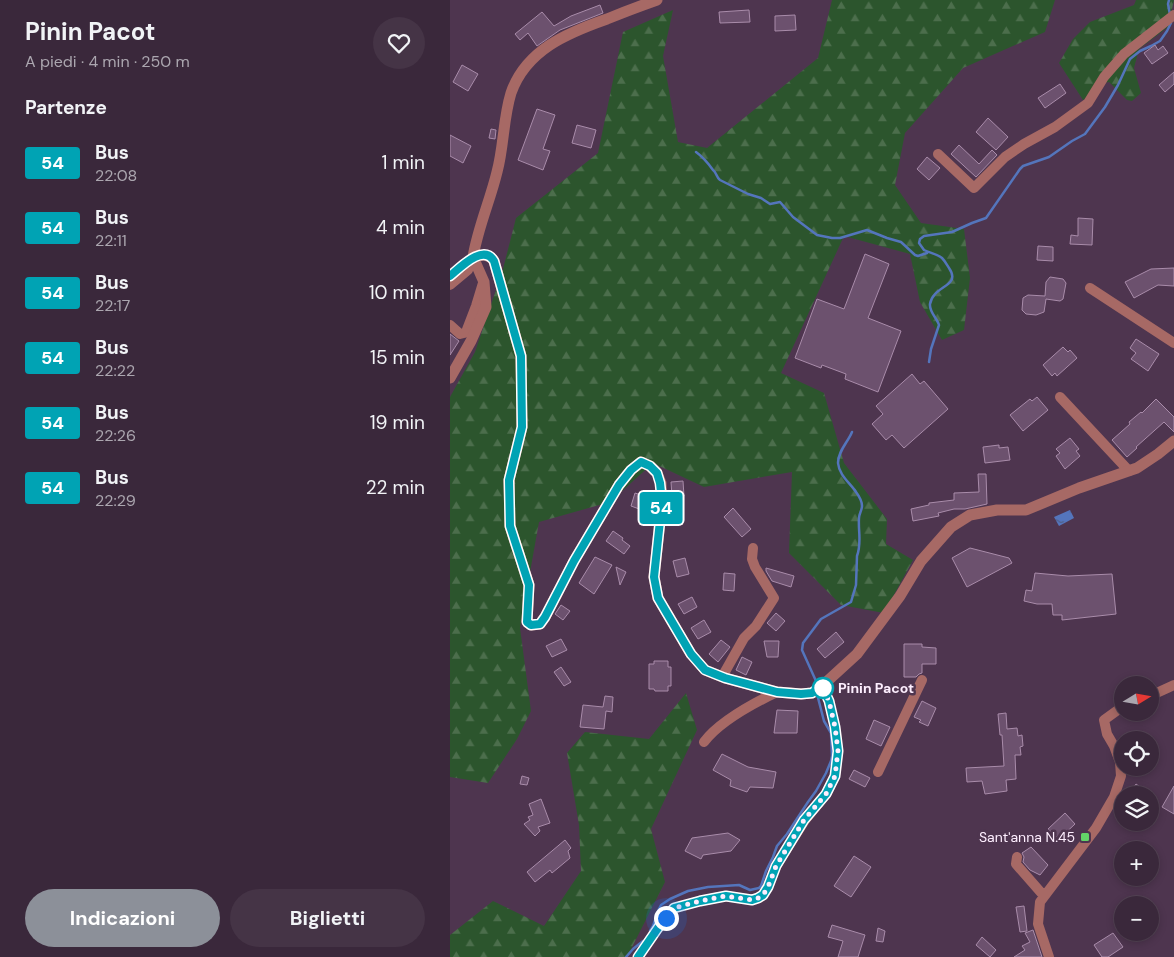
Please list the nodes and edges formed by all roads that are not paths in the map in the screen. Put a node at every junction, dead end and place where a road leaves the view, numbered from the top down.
1 (657, 0) edge
2 (1172, 17) edge
3 (938, 154) dead end
4 (473, 257) junction
5 (450, 276) edge
6 (484, 282) junction
7 (450, 285) edge
8 (1090, 288) dead end
9 (450, 325) edge
10 (1174, 343) edge
11 (450, 378) edge
12 (1060, 398) dead end
13 (1174, 441) edge
14 (1129, 471) junction
15 (753, 548) dead end
16 (722, 677) junction
17 (922, 680) dead end
18 (1174, 685) edge
19 (822, 686) junction
20 (777, 692) junction
21 (1159, 692) edge
22 (1114, 713) edge
23 (704, 742) dead end
24 (878, 772) dead end
25 (1017, 856) dead end
26 (1044, 896) junction
27 (638, 957) edge
28 (1049, 957) edge

1 - 4 street
2 - 3 street
4 - 5 street
4 - 6 street
4 - 7 street
4 - 16 street
6 - 9 street
6 - 11 street
8 - 10 street
12 - 14 street
13 - 14 street
14 - 19 street
15 - 16 street
16 - 20 street
17 - 24 street
18 - 21 street
19 - 20 street
19 - 27 street
20 - 23 street
22 - 26 street
25 - 26 street
26 - 28 street

